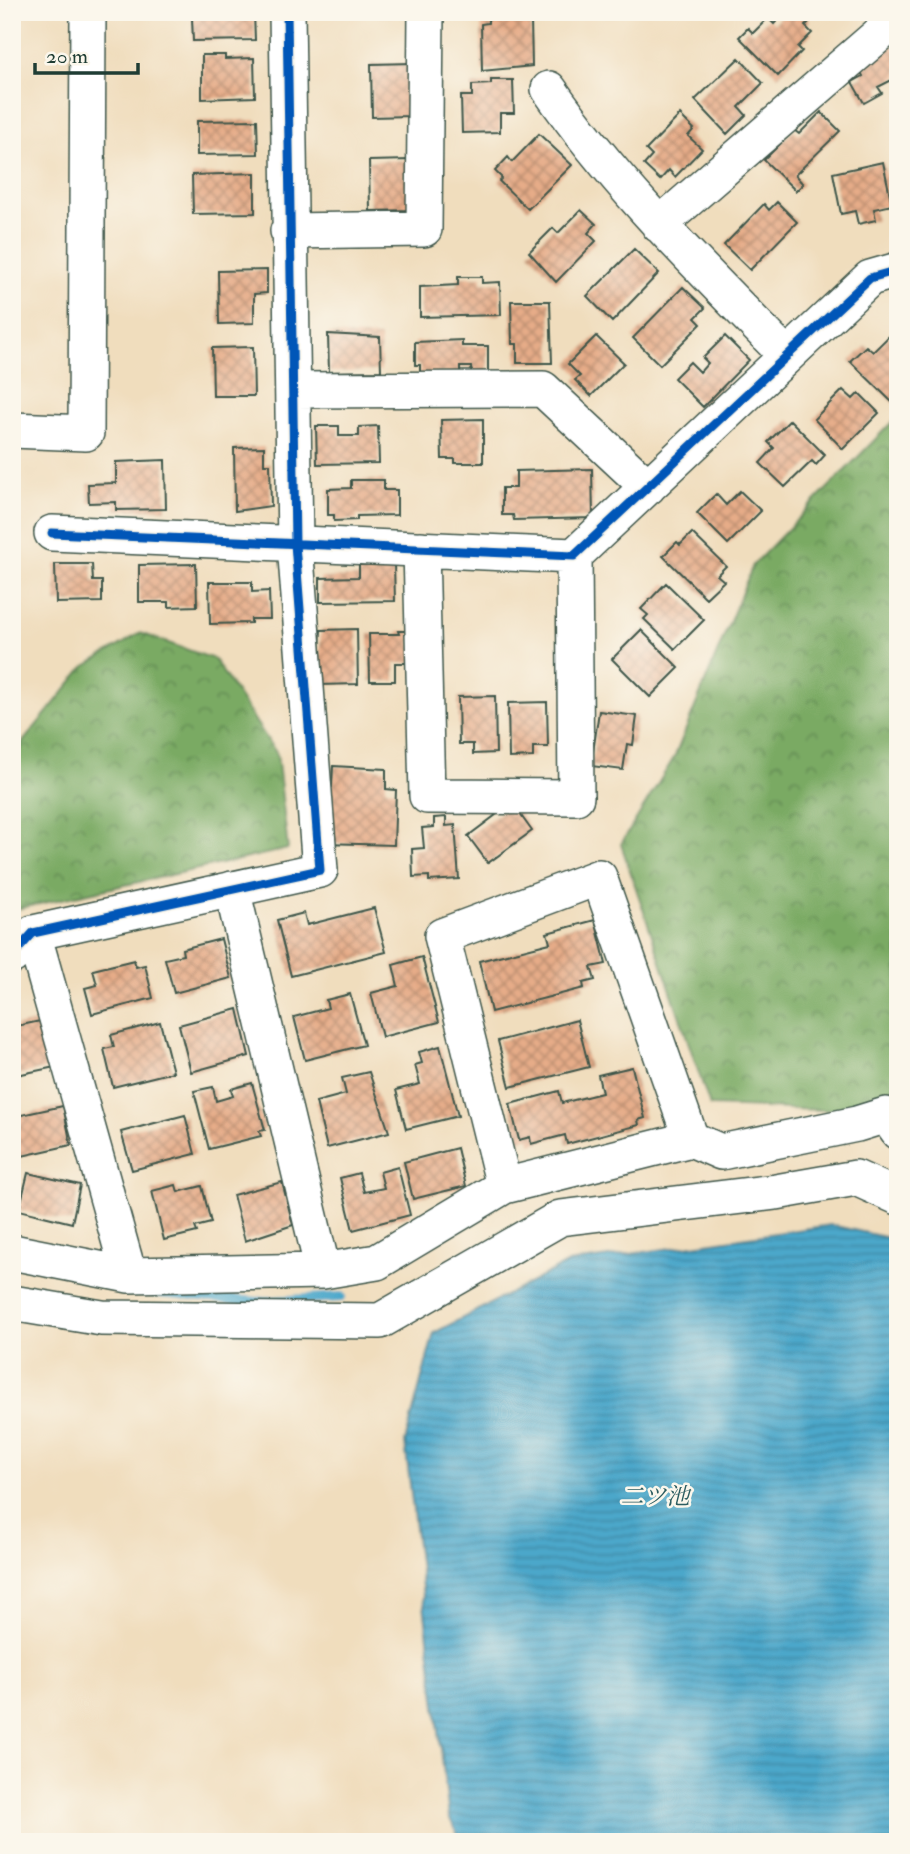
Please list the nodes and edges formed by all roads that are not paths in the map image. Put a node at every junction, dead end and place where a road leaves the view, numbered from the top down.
1 (88, 12) edge
2 (287, 12) edge
3 (426, 12) edge
4 (898, 18) edge
5 (549, 89) dead end
6 (659, 225) junction
7 (288, 232) junction
8 (898, 270) edge
9 (787, 356) junction
10 (293, 390) junction
11 (12, 430) edge
12 (648, 488) junction
13 (52, 533) dead end
14 (295, 544) junction
15 (421, 549) junction
16 (575, 556) junction
17 (232, 889) junction
18 (23, 944) edge
19 (894, 1118) edge
20 (691, 1139) junction
21 (504, 1186) junction
22 (898, 1197) edge
23 (12, 1252) edge
24 (323, 1271) junction
25 (129, 1275) junction
26 (12, 1303) edge

1 - 11 street
2 - 7 street
3 - 7 street
4 - 6 street
5 - 6 street
6 - 9 street
7 - 10 street
8 - 9 street
9 - 12 street
10 - 12 street
10 - 14 street
12 - 16 street
13 - 14 street
14 - 15 street
14 - 17 street
15 - 16 street
15 - 16 street
17 - 18 street
17 - 24 street
18 - 25 street
19 - 20 street
20 - 21 street
20 - 21 street
21 - 24 street
22 - 26 street
23 - 25 street
24 - 25 street

